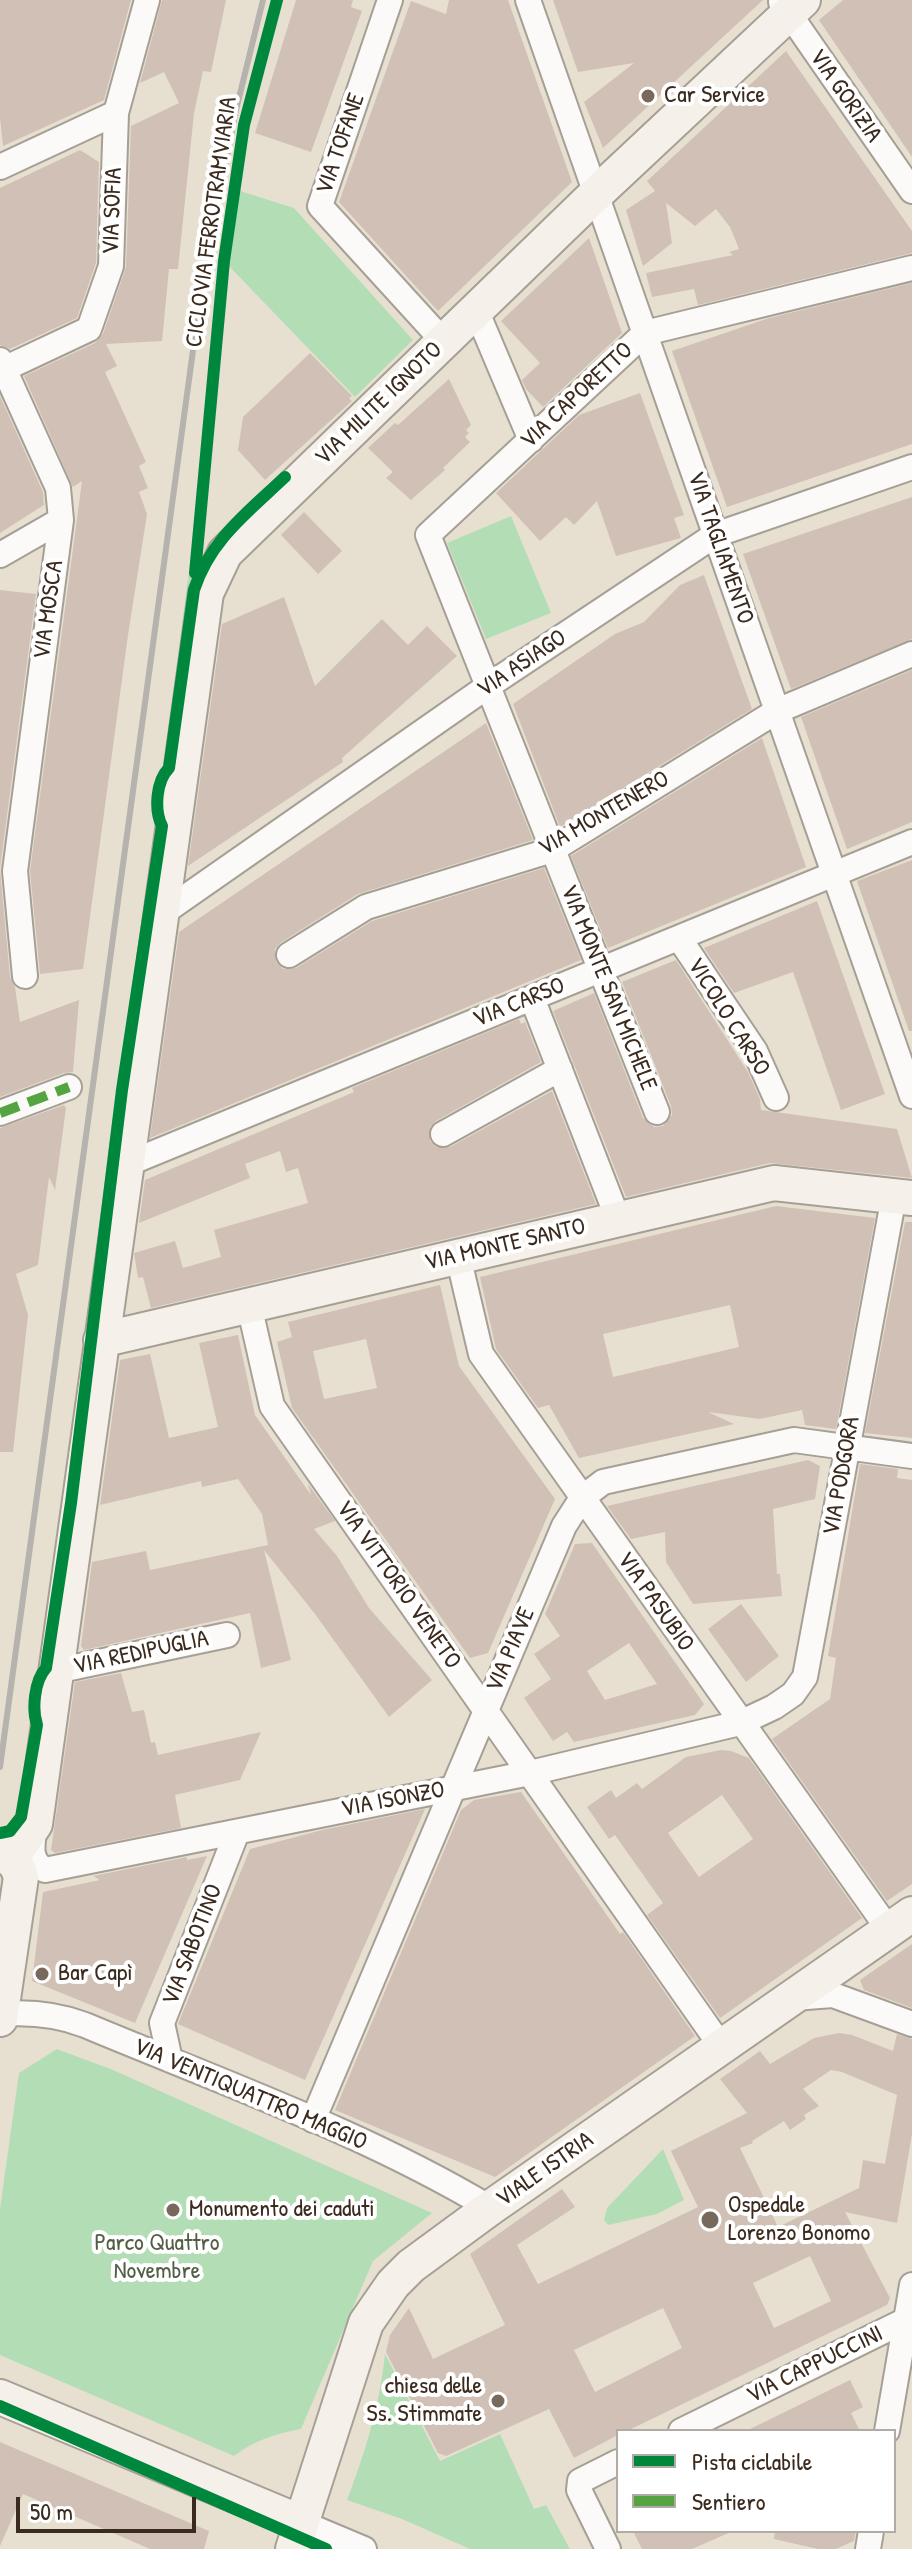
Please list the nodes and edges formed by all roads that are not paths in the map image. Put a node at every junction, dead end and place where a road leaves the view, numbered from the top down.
1 (147, 0) edge
2 (390, 0) edge
3 (528, 0) edge
4 (790, 4) edge
5 (116, 113) junction
6 (0, 167) edge
7 (912, 191) edge
8 (596, 194) junction
9 (912, 268) edge
10 (476, 310) junction
11 (645, 333) junction
12 (444, 342) junction
13 (2, 365) edge
14 (531, 440) junction
15 (912, 467) edge
16 (61, 520) junction
17 (715, 535) junction
18 (0, 555) edge
19 (912, 654) edge
20 (488, 686) junction
21 (777, 711) junction
22 (912, 842) edge
23 (552, 850) junction
24 (7, 874) edge
25 (834, 874) junction
26 (160, 915) junction
27 (679, 938) junction
28 (289, 955) dead end
29 (601, 970) junction
30 (25, 976) dead end
31 (532, 998) junction
32 (560, 1069) junction
33 (69, 1087) dead end
34 (912, 1096) edge
35 (776, 1098) dead end
36 (657, 1112) dead end
37 (0, 1113) edge
38 (443, 1134) dead end
39 (127, 1164) junction
40 (903, 1197) edge
41 (618, 1219) junction
42 (458, 1256) junction
43 (249, 1305) junction
44 (101, 1340) junction
45 (847, 1447) junction
46 (912, 1456) edge
47 (582, 1498) junction
48 (227, 1635) dead end
49 (56, 1671) junction
50 (486, 1711) junction
51 (740, 1723) junction
52 (530, 1773) junction
53 (455, 1788) junction
54 (237, 1832) junction
55 (18, 1867) edge
56 (900, 1922) edge
57 (791, 1997) junction
58 (0, 2017) edge
59 (912, 2024) edge
60 (721, 2046) junction
61 (170, 2060) junction
62 (313, 2120) junction
63 (490, 2208) junction
64 (912, 2285) edge
65 (906, 2320) junction
66 (0, 2397) edge
67 (888, 2423) edge
68 (912, 2425) edge
69 (685, 2429) edge
70 (616, 2463) edge
71 (298, 2536) edge
72 (364, 2549) edge
73 (608, 2549) edge

1 - 5 street, VIA SOFIA
2 - 12 street, VIA TOFANE
3 - 8 street, VIA TAGLIAMENTO
4 - 7 street, VIA GORIZIA
4 - 8 street, VIA MILITE IGNOTO
5 - 6 street
5 - 13 street, VIA SOFIA
8 - 10 street, VIA MILITE IGNOTO
8 - 11 street, VIA TAGLIAMENTO
9 - 11 street, VIA CAPORETTO
10 - 12 street, VIA MILITE IGNOTO
10 - 14 street
11 - 14 street, VIA CAPORETTO
11 - 17 street, VIA TAGLIAMENTO
12 - 26 street, VIA MILITE IGNOTO
13 - 16 street, VIA MOSCA
14 - 20 street, VIA CAPORETTO
15 - 17 street, VIA ASIAGO
16 - 18 street
16 - 24 street, VIA MOSCA
17 - 20 street, VIA ASIAGO
17 - 21 street, VIA TAGLIAMENTO
19 - 21 street, VIA MONTENERO
20 - 23 street, VIA MONTE SAN MICHELE
20 - 26 street, VIA ASIAGO
21 - 23 street, VIA MONTENERO
21 - 25 street, VIA TAGLIAMENTO
22 - 25 street, VIA CARSO
23 - 28 street, VIA MONTENERO
23 - 29 street, VIA MONTE SAN MICHELE
24 - 30 street, VIA MOSCA
25 - 27 street, VIA CARSO
25 - 34 street, VIA TAGLIAMENTO
26 - 39 street, VIA MILITE IGNOTO
27 - 29 street, VIA CARSO
27 - 35 street, VICOLO CARSO
29 - 31 street, VIA CARSO
29 - 36 street, VIA MONTE SAN MICHELE
31 - 32 street
31 - 39 street, VIA CARSO
32 - 38 street
32 - 41 street
33 - 37 street
39 - 44 street, VIA MILITE IGNOTO
40 - 41 street, VIA MONTE SANTO
40 - 45 street, VIA PODGORA
41 - 42 street, VIA MONTE SANTO
42 - 43 street, VIA MONTE SANTO
42 - 47 street, VIA PASUBIO
43 - 44 street, VIA MONTE SANTO
43 - 50 street, VIA VITTORIO VENETO
44 - 49 street, VIA MILITE IGNOTO
45 - 46 street
45 - 47 street
45 - 51 street, VIA PODGORA
47 - 50 street, VIA PIAVE
47 - 51 street, VIA PASUBIO
48 - 49 street, VIA REDIPUGLIA
49 - 55 street, VIA MILITE IGNOTO
50 - 52 street, VIA VITTORIO VENETO
50 - 53 street, VIA PIAVE
51 - 52 street, VIA ISONZO
51 - 56 street, VIA PASUBIO
52 - 53 street, VIA ISONZO
52 - 60 street, VIA VITTORIO VENETO
53 - 54 street, VIA ISONZO
53 - 62 street, VIA PIAVE
54 - 55 street, VIA ISONZO
54 - 61 street, VIA SABOTINO
55 - 58 street
56 - 57 street, VIALE ISTRIA
57 - 59 street
57 - 60 street, VIALE ISTRIA
58 - 61 street, VIA VENTIQUATTRO MAGGIO
60 - 63 street, VIALE ISTRIA
61 - 62 street, VIA VENTIQUATTRO MAGGIO
62 - 63 street, VIA VENTIQUATTRO MAGGIO
63 - 71 street, VIALE ISTRIA
64 - 65 street
65 - 67 street
65 - 69 street, VIA CAPPUCCINI
66 - 71 street
67 - 68 street
70 - 73 street
71 - 72 street

